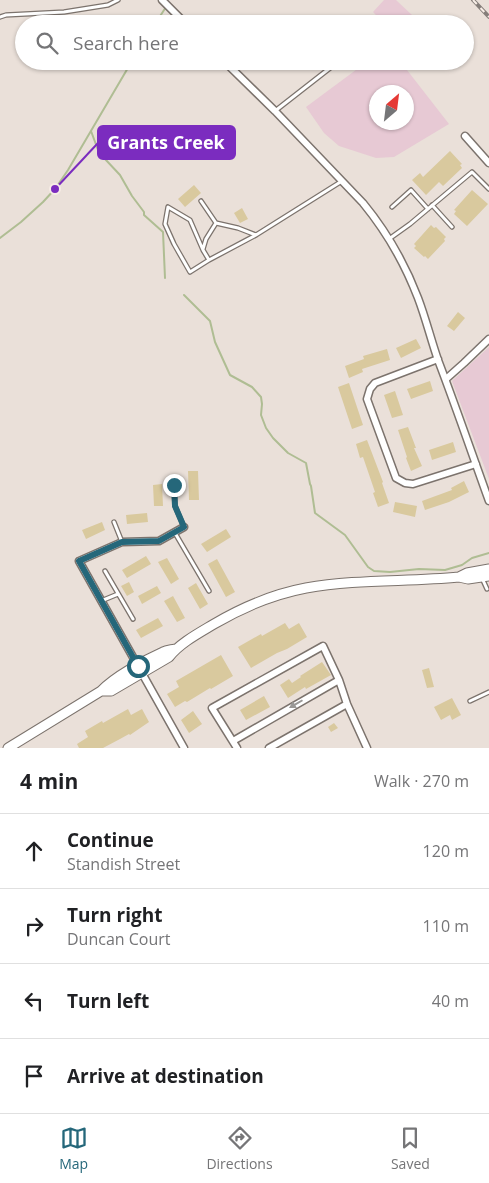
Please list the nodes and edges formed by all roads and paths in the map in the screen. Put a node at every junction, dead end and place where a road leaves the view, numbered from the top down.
1 (118, 0) edge
2 (162, 0) edge
3 (177, 15) edge
4 (0, 17) edge
5 (233, 70) edge
6 (327, 70) edge
7 (275, 111) junction
8 (465, 136) dead end
9 (489, 163) edge
10 (342, 180) junction
11 (489, 189) edge
12 (201, 201) dead end
13 (432, 205) junction
14 (392, 207) dead end
15 (428, 209) junction
16 (216, 223) junction
17 (452, 227) dead end
18 (256, 235) junction
19 (389, 239) junction
20 (203, 250) junction
21 (209, 260) junction
22 (489, 339) edge
23 (438, 359) junction
24 (446, 378) junction
25 (476, 464) junction
26 (174, 485) dead end
27 (489, 500) edge
28 (114, 522) dead end
29 (184, 527) joint
30 (175, 532) junction
31 (122, 542) junction
32 (489, 569) edge
33 (105, 571) dead end
34 (486, 576) edge
35 (459, 577) junction
36 (487, 589) dead end
37 (208, 591) dead end
38 (118, 594) junction
39 (101, 601) junction
40 (133, 619) dead end
41 (140, 669) junction
42 (339, 680) junction
43 (489, 692) edge
44 (470, 701) dead end
45 (347, 704) junction
46 (232, 741) junction
47 (8, 748) edge
48 (184, 748) edge
49 (237, 748) edge
50 (270, 748) edge
51 (367, 748) edge

1 - 4 lane
2 - 3 street
5 - 7 street
6 - 7 lane
7 - 10 street
8 - 9 street
10 - 18 lane
10 - 19 street
11 - 13 lane
12 - 16 lane
13 - 15 lane
13 - 17 lane
14 - 15 lane
15 - 19 lane
16 - 18 lane
16 - 20 lane
18 - 21 lane
19 - 23 street
20 - 21 lane
20 - 21 lane
22 - 24 street
23 - 24 street
23 - 25 street
24 - 25 street
25 - 27 street
26 - 29 lane
28 - 31 lane
29 - 30 street
30 - 31 street
30 - 37 lane
31 - 39 street
32 - 35 street
33 - 38 lane
34 - 35 street
34 - 36 lane
35 - 41 street
38 - 39 lane
38 - 40 lane
39 - 41 street
41 - 47 street
41 - 48 street
42 - 45 street
42 -> 46 street
42 - 46 street
43 - 44 lane
45 - 50 street
45 - 51 street
46 - 49 street

